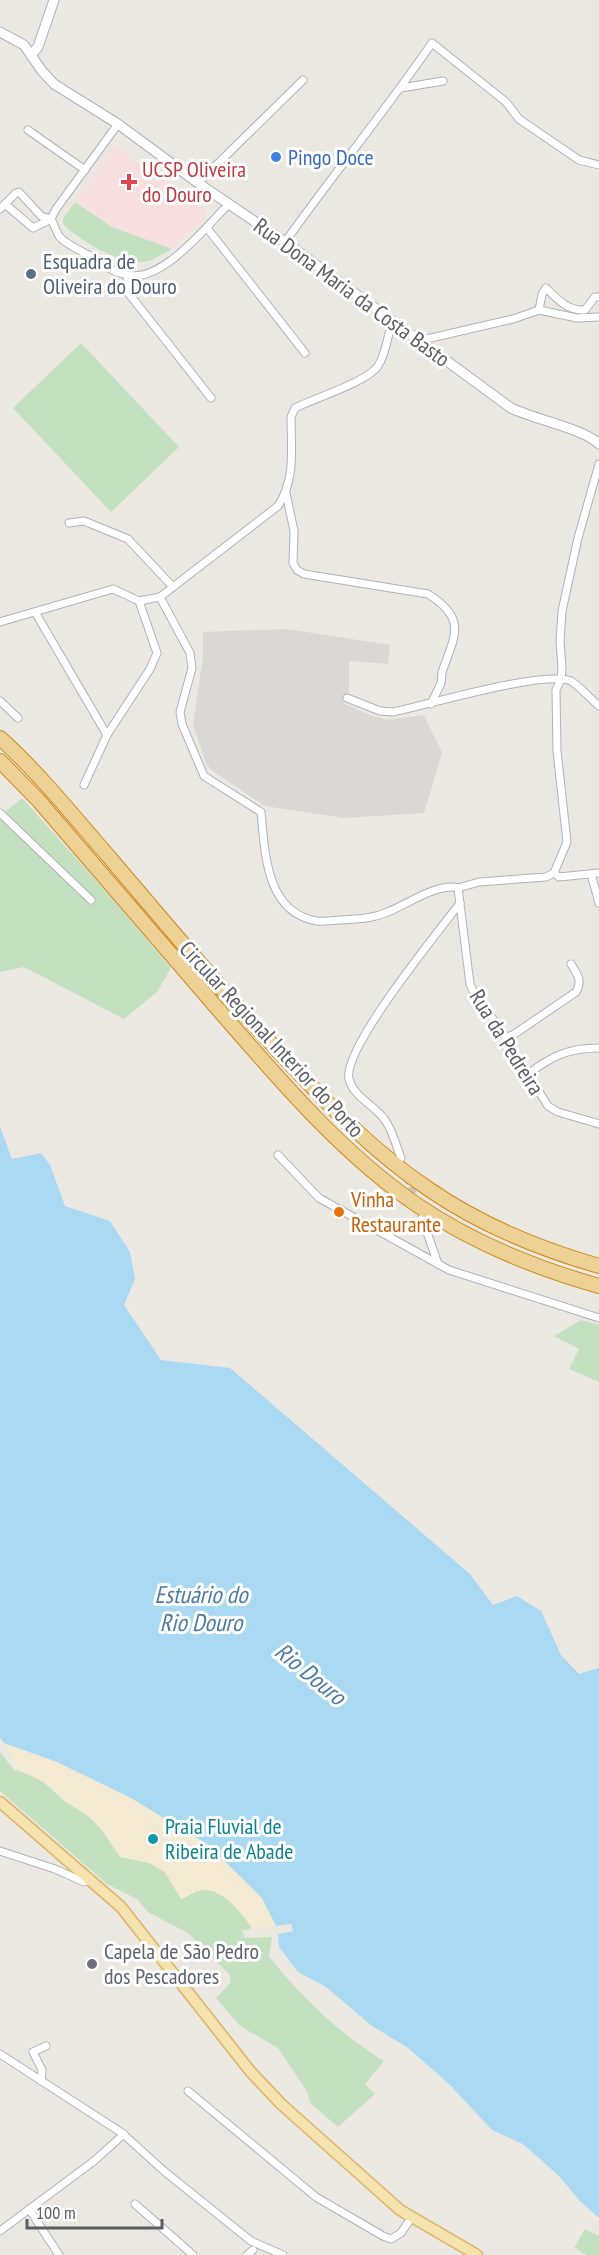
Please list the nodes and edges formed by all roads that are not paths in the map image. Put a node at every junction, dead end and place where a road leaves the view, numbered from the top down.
1 (54, 0) edge
2 (0, 32) edge
3 (0, 38) edge
4 (11, 39) junction
5 (33, 54) junction
6 (303, 80) dead end
7 (443, 81) dead end
8 (401, 88) junction
9 (118, 124) junction
10 (28, 130) dead end
11 (599, 165) edge
12 (85, 170) junction
13 (198, 183) junction
14 (229, 204) junction
15 (2, 206) edge
16 (51, 219) junction
17 (207, 228) junction
18 (285, 242) junction
19 (128, 276) junction
20 (599, 297) edge
21 (539, 310) junction
22 (599, 317) edge
23 (392, 321) junction
24 (418, 341) junction
25 (305, 353) dead end
26 (211, 398) dead end
27 (599, 444) edge
28 (599, 464) edge
29 (286, 493) junction
30 (69, 523) dead end
31 (173, 587) junction
32 (160, 597) junction
33 (140, 601) junction
34 (35, 612) junction
35 (0, 622) edge
36 (561, 679) junction
37 (347, 698) dead end
38 (0, 700) edge
39 (431, 704) junction
40 (599, 706) edge
41 (18, 718) dead end
42 (107, 735) junction
43 (0, 738) edge
44 (0, 761) edge
45 (84, 785) dead end
46 (0, 813) edge
47 (554, 873) junction
48 (595, 874) edge
49 (458, 888) junction
50 (91, 900) dead end
51 (460, 903) junction
52 (599, 903) edge
53 (571, 964) dead end
54 (506, 1037) junction
55 (599, 1048) edge
56 (528, 1074) junction
57 (599, 1124) edge
58 (278, 1155) dead end
59 (400, 1158) dead end
60 (422, 1218) dead end
61 (438, 1264) junction
62 (599, 1266) edge
63 (599, 1286) edge
64 (599, 1318) edge
65 (0, 1802) edge
66 (0, 1851) edge
67 (90, 1878) junction
68 (46, 2046) dead end
69 (0, 2054) edge
70 (41, 2081) junction
71 (188, 2091) dead end
72 (123, 2134) junction
73 (135, 2204) dead end
74 (29, 2209) junction
75 (411, 2218) junction
76 (0, 2231) edge
77 (59, 2255) edge
78 (192, 2255) edge
79 (283, 2255) edge
80 (477, 2255) edge

1 - 5 street
2 - 4 street
3 - 4 street
4 - 5 street
5 - 9 street, Rua Dona Maria da Costa Basto
6 - 13 street
7 - 8 street
8 - 11 street
8 - 18 street
9 - 12 street
9 - 13 street, Rua Dona Maria da Costa Basto
10 - 12 street
12 - 16 street
13 - 14 street, Rua Dona Maria da Costa Basto
14 - 17 street
14 - 18 street, Rua Dona Maria da Costa Basto
15 - 16 street
15 - 16 street
16 - 19 street
17 - 19 street
17 - 25 street
18 - 23 street, Rua Dona Maria da Costa Basto
19 - 26 street
20 - 21 street
21 - 22 street
21 - 24 street
23 - 24 street, Rua Dona Maria da Costa Basto
23 - 29 street
24 - 27 street, Rua Dona Maria da Costa Basto
28 - 36 street
29 - 31 street
29 - 39 street
30 - 31 street
31 - 32 street
32 - 33 street
32 - 49 street
33 - 34 street
33 - 42 street
34 - 35 street
34 - 42 street
36 - 39 street
36 - 40 street
36 - 47 street
37 - 39 street
38 - 41 street
42 - 45 street
43 - 62 highway, Circular Regional Interior do Porto
44 - 63 highway, Circular Regional Interior do Porto
46 - 50 street
47 - 48 street
47 - 49 street
48 - 52 street
49 - 51 street, Rua da Pedreira
51 - 54 street, Rua da Pedreira
51 - 59 street
53 - 54 street
54 - 56 street, Rua da Pedreira
55 - 56 street
56 - 57 street, Rua da Pedreira
58 - 61 street
60 - 61 street
61 - 64 street
65 - 67 main road
66 - 67 street
67 - 75 main road
68 - 70 street
69 - 70 street
70 - 72 street
71 - 75 street
72 - 74 street
72 - 79 street
73 - 78 street
74 - 76 street
74 - 77 street
75 - 80 main road

